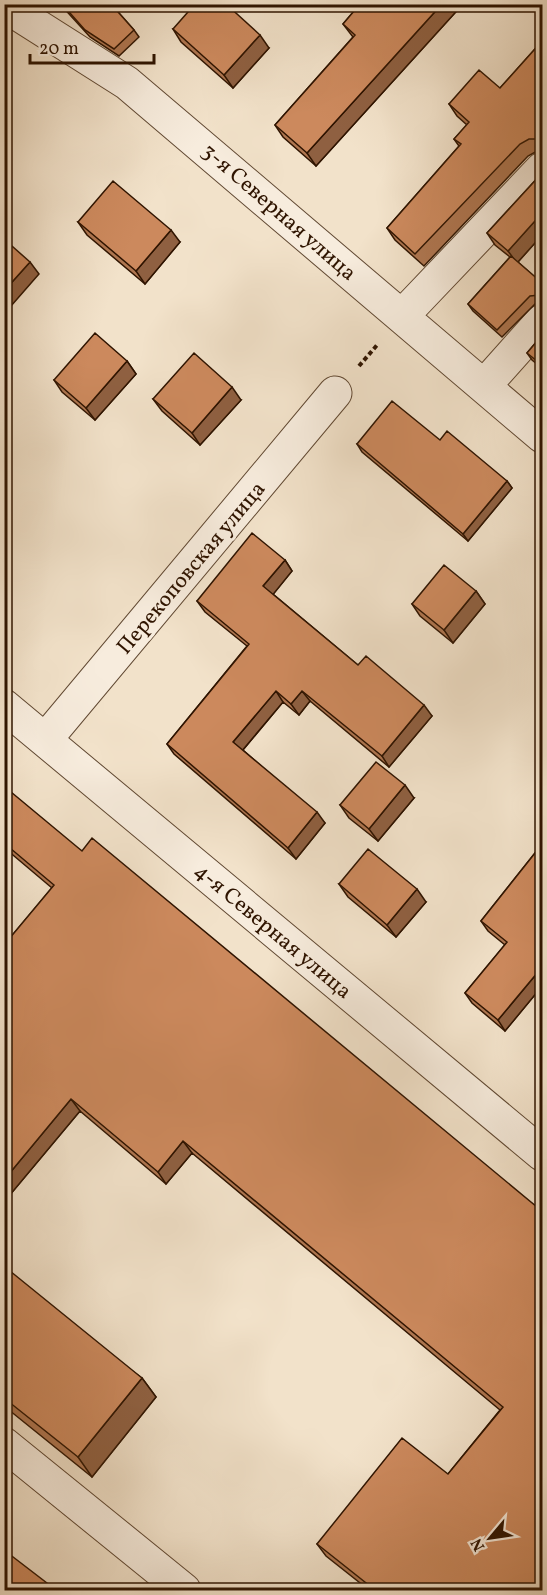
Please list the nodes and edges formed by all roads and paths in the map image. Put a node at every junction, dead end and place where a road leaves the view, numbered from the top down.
1 (4, 5) edge
2 (543, 169) edge
3 (402, 316) junction
4 (543, 321) edge
5 (484, 386) junction
6 (335, 393) joint
7 (543, 436) edge
8 (4, 706) edge
9 (45, 740) junction
10 (543, 1154) edge
11 (4, 1444) edge
12 (184, 1590) edge

1 - 3 street, 3-я Северная улица
2 - 3 street
3 - 5 street, 3-я Северная улица
3 - 6 path
4 - 5 street
5 - 7 street, 3-я Северная улица
6 - 9 street, Перекоповская улица
8 - 9 street, 4-я Северная улица
9 - 10 street, 4-я Северная улица
11 - 12 street

